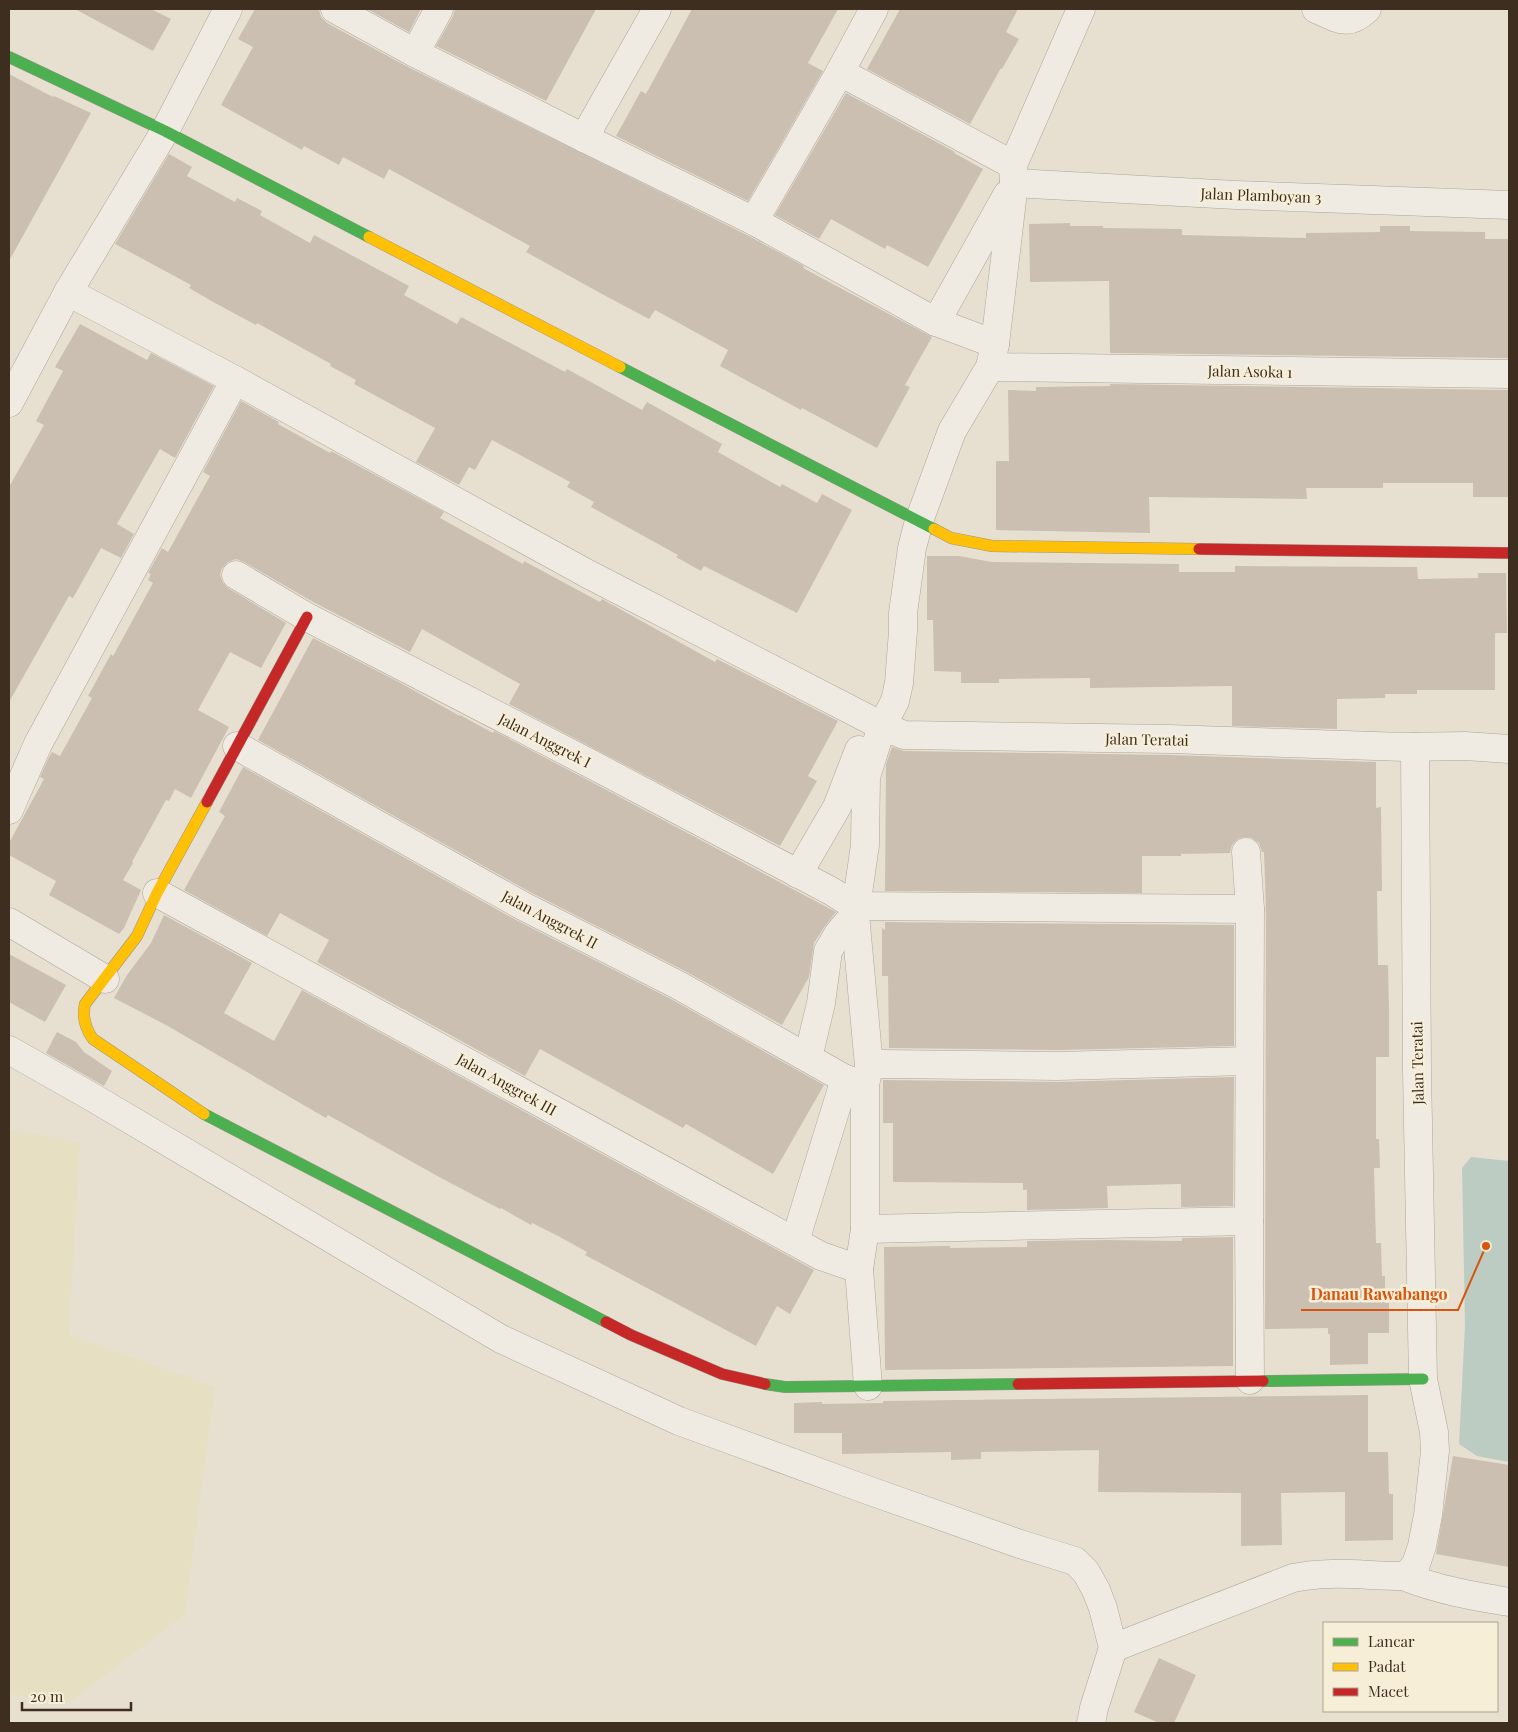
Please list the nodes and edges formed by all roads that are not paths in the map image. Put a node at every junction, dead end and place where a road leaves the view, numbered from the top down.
1 (228, 9) edge
2 (335, 9) edge
3 (438, 9) edge
4 (657, 9) edge
5 (874, 9) edge
6 (1081, 9) edge
7 (1316, 9) edge
8 (1367, 9) edge
9 (415, 52) junction
10 (9, 57) edge
11 (840, 72) junction
12 (164, 131) junction
13 (584, 138) junction
14 (1013, 174) junction
15 (1509, 205) edge
16 (754, 221) junction
17 (68, 292) junction
18 (936, 322) junction
19 (992, 355) junction
20 (1509, 374) edge
21 (235, 380) junction
22 (9, 403) edge
23 (919, 521) junction
24 (1509, 553) edge
25 (236, 575) dead end
26 (308, 617) junction
27 (876, 724) junction
28 (237, 746) junction
29 (1414, 747) junction
30 (1509, 749) edge
31 (9, 810) edge
32 (1246, 852) dead end
33 (798, 874) junction
34 (157, 893) junction
35 (1250, 909) junction
36 (855, 910) junction
37 (9, 922) edge
38 (105, 979) junction
39 (9, 1050) edge
40 (808, 1058) junction
41 (1249, 1061) junction
42 (860, 1076) junction
43 (1249, 1221) junction
44 (865, 1229) junction
45 (794, 1241) junction
46 (860, 1269) junction
47 (1423, 1379) junction
48 (1250, 1380) junction
49 (868, 1386) junction
50 (1403, 1576) junction
51 (1509, 1602) edge
52 (1113, 1648) junction
53 (1091, 1723) edge

1 - 12 street
2 - 9 street, Jalan Asoka 1
3 - 9 street
4 - 13 street
5 - 11 street
6 - 14 street
7 - 8 street
9 - 13 street, Jalan Asoka 1
10 - 12 street
11 - 14 street
11 - 16 street
12 - 17 street
12 - 23 street
13 - 16 street, Jalan Asoka 1
14 - 15 street, Jalan Plamboyan 3
14 - 18 street
14 - 19 street
16 - 18 street, Jalan Asoka 1
17 - 21 street, Jalan Teratai
17 - 22 street
18 - 19 street, Jalan Asoka 1
19 - 20 street, Jalan Asoka 1
19 - 23 street
21 - 27 street, Jalan Teratai
21 - 31 street
23 - 24 street
23 - 27 street
25 - 26 street, Jalan Anggrek I
26 - 28 street
26 - 33 street, Jalan Anggrek I
27 - 29 street, Jalan Teratai
27 - 33 street
27 - 36 street
28 - 34 street
28 - 40 street, Jalan Anggrek II
29 - 30 street, Jalan Teratai
29 - 47 street, Jalan Teratai
32 - 35 street
33 - 36 street, Jalan Anggrek I
34 - 38 street
34 - 45 street, Jalan Anggrek III
35 - 36 street
35 - 41 street
36 - 40 street
36 - 42 street
37 - 38 street
38 - 49 street
39 - 52 street
40 - 42 street, Jalan Anggrek II
41 - 42 street
41 - 43 street
42 - 44 street
42 - 45 street
43 - 44 street
43 - 48 street
44 - 46 street
45 - 46 street, Jalan Anggrek III
46 - 49 street
47 - 48 street
47 - 50 street, Jalan Teratai
48 - 49 street
50 - 51 street
50 - 52 street
52 - 53 street

